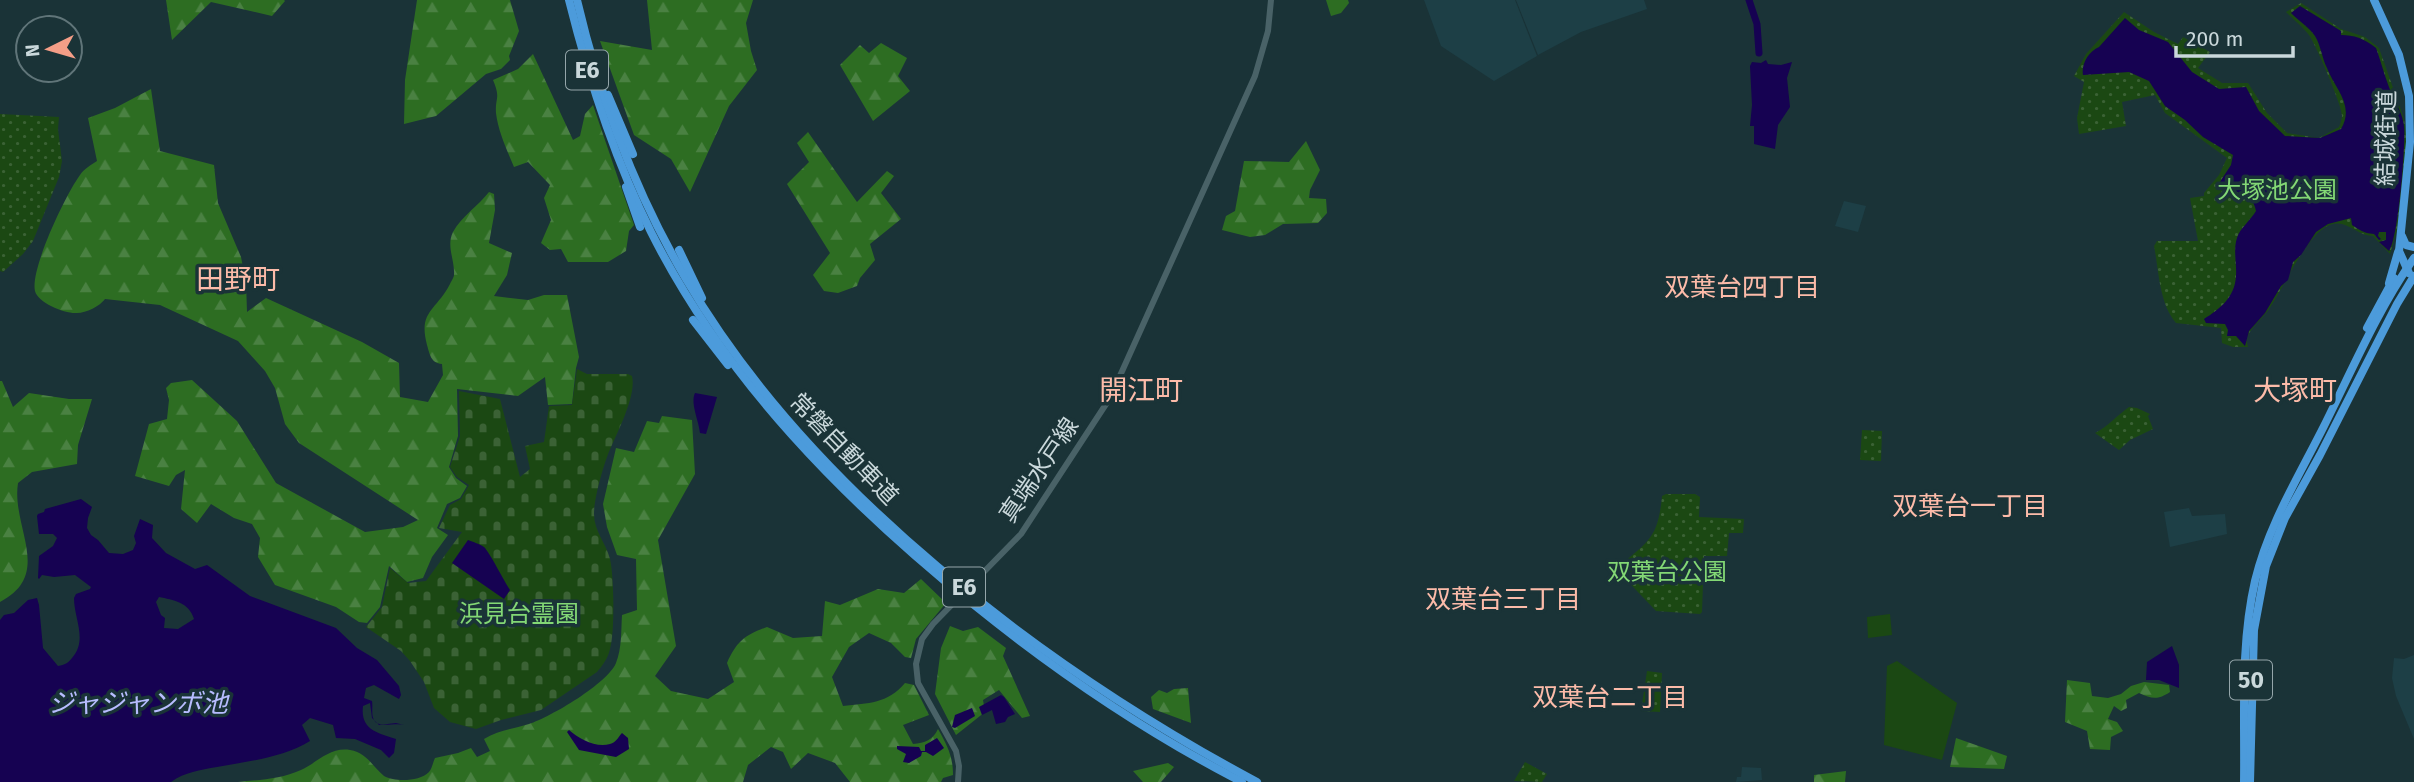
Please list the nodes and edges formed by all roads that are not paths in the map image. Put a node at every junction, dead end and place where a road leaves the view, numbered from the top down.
1 (569, 0) edge
2 (577, 0) edge
3 (1270, 0) edge
4 (2374, 0) edge
5 (585, 34) junction
6 (610, 139) junction
7 (633, 154) dead end
8 (640, 227) dead end
9 (2401, 233) junction
10 (2414, 249) edge
11 (679, 250) dead end
12 (2399, 251) junction
13 (2414, 258) edge
14 (2403, 264) junction
15 (2414, 267) edge
16 (2413, 277) edge
17 (2386, 292) junction
18 (693, 320) dead end
19 (2381, 320) junction
20 (721, 334) junction
21 (755, 392) junction
22 (2305, 472) junction
23 (958, 782) edge
24 (1242, 782) edge
25 (1256, 782) edge
26 (2244, 782) edge
27 (2250, 782) edge

1 - 6 highway, 常磐自動車道 / E6
2 - 5 highway, 常磐自動車道 / E6
3 - 23 main road, 真端水戸線
4 - 9 highway, 結城街道
5 - 7 highway
5 - 20 highway, 常磐自動車道 / E6
6 - 8 highway
6 - 21 highway, 常磐自動車道 / E6
9 - 10 highway
9 - 12 highway, 結城街道
10 - 14 highway
11 - 20 highway
12 - 14 highway, 結城街道
12 - 17 highway
13 - 19 highway, 50
14 - 16 highway, 結城街道
14 - 17 highway
15 - 19 highway, 50
16 - 22 highway
17 - 22 highway
18 - 21 highway
19 - 22 highway, 50
20 - 25 highway, 常磐自動車道 / E6
21 - 24 highway, 常磐自動車道 / E6
22 - 26 highway, 50
22 - 27 highway, 50

